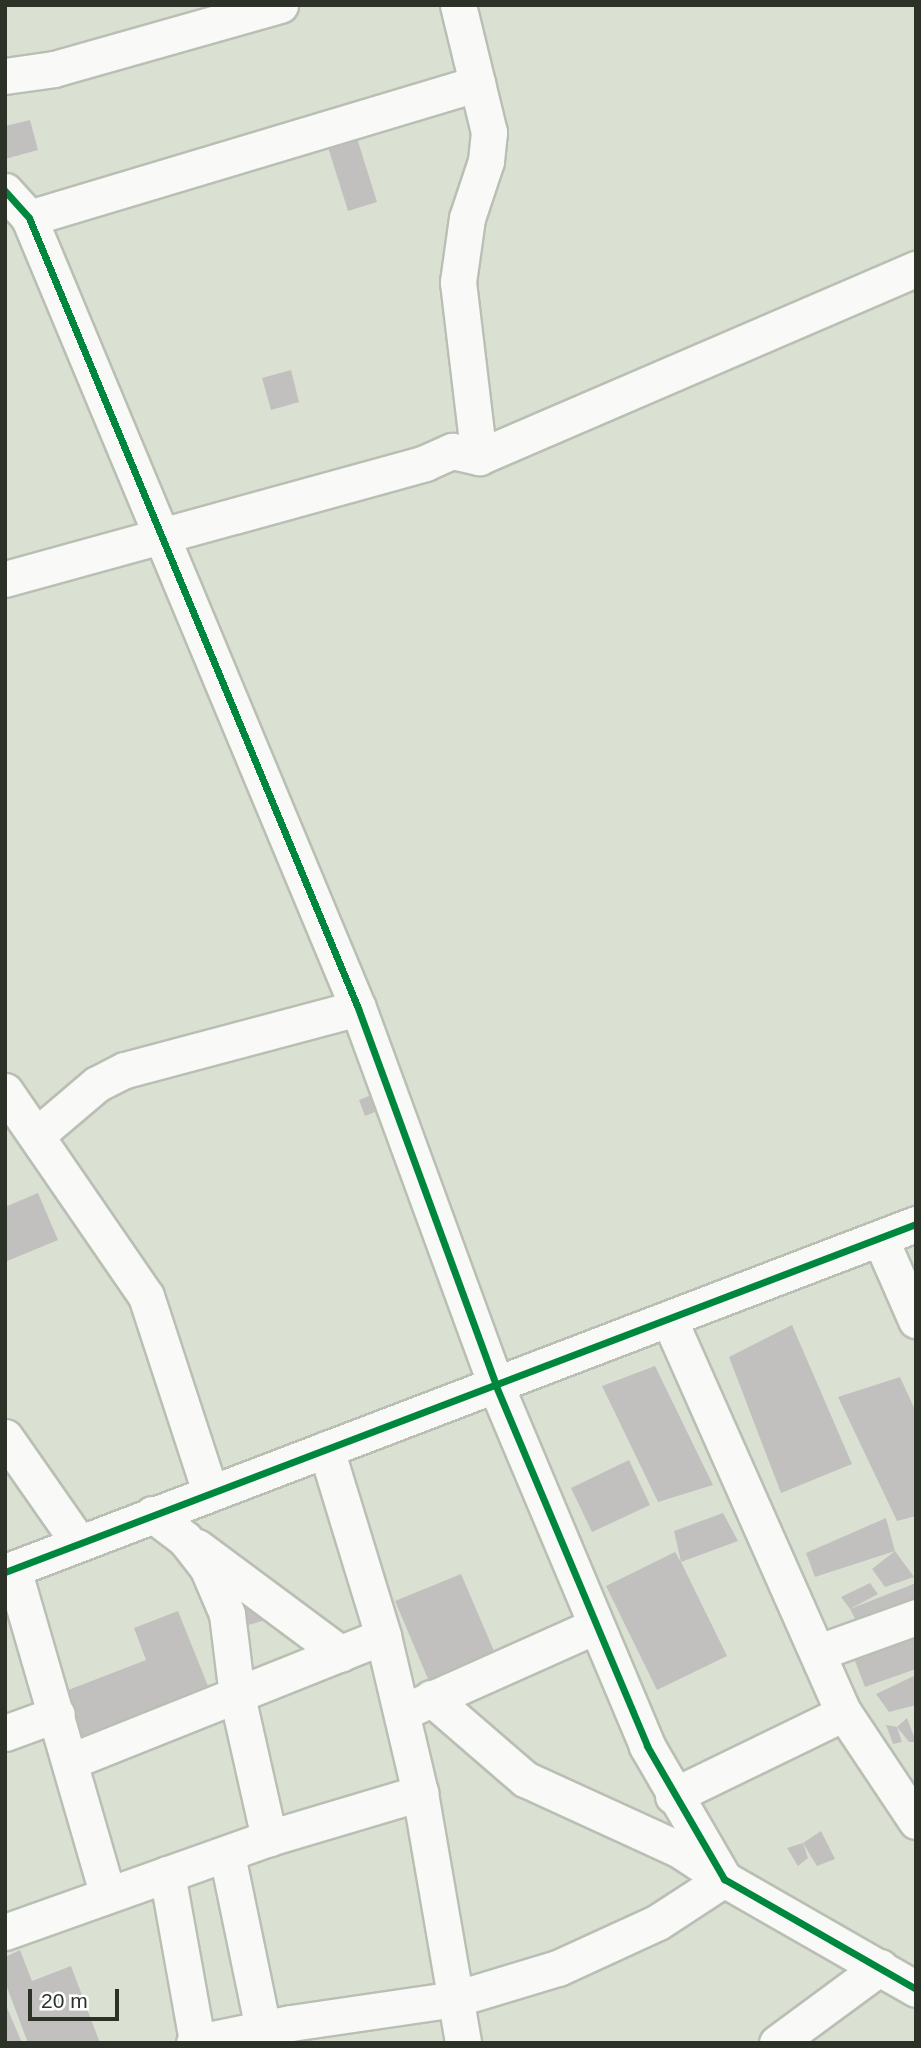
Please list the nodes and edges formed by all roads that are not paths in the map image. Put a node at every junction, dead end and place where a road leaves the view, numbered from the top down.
1 (280, 5) edge
2 (458, 5) edge
3 (5, 76) edge
4 (477, 84) junction
5 (5, 191) edge
6 (29, 218) junction
7 (916, 269) edge
8 (479, 457) junction
9 (163, 535) junction
10 (5, 579) edge
11 (358, 1008) junction
12 (5, 1091) edge
13 (38, 1134) junction
14 (916, 1224) edge
15 (880, 1238) junction
16 (669, 1319) junction
17 (916, 1320) edge
18 (496, 1387) junction
19 (5, 1437) edge
20 (327, 1449) junction
21 (210, 1492) junction
22 (152, 1514) junction
23 (185, 1539) junction
24 (79, 1543) junction
25 (9, 1571) edge
26 (916, 1617) edge
27 (593, 1627) junction
28 (383, 1636) junction
29 (819, 1652) junction
30 (341, 1654) junction
31 (237, 1696) junction
32 (416, 1706) junction
33 (844, 1713) junction
34 (57, 1714) junction
35 (5, 1733) edge
36 (71, 1761) junction
37 (420, 1793) junction
38 (673, 1796) junction
39 (916, 1821) edge
40 (269, 1838) junction
41 (227, 1855) junction
42 (167, 1874) junction
43 (724, 1879) junction
44 (107, 1892) junction
45 (5, 1932) edge
46 (880, 1967) junction
47 (916, 1989) edge
48 (455, 1999) junction
49 (283, 2031) edge
50 (195, 2042) edge
51 (463, 2043) edge
52 (777, 2043) edge

1 - 3 street
2 - 4 street
4 - 6 street
4 - 8 street
5 - 6 street
6 - 9 street
7 - 8 street
8 - 9 street
9 - 10 street
9 - 11 street
11 - 13 street
11 - 18 street
12 - 13 street
13 - 21 street
14 - 15 street
15 - 16 street
15 - 17 street
16 - 18 street
16 - 29 street
18 - 20 street
18 - 27 street
19 - 24 street
20 - 21 street
20 - 28 street
21 - 22 street
22 - 23 street
22 - 24 street
23 - 30 street
23 - 31 street
24 - 25 street
25 - 34 street
26 - 29 street
27 - 32 street
27 - 38 street
28 - 30 street
28 - 32 street
29 - 33 street
30 - 31 street
31 - 36 street
31 - 40 street
32 - 37 street
32 - 43 street
33 - 38 street
33 - 39 street
34 - 35 street
34 - 36 street
36 - 44 street
37 - 40 street
37 - 48 street
38 - 43 street
40 - 41 street
41 - 42 street
41 - 49 street
42 - 44 street
42 - 50 street
43 - 46 street
43 - 48 street
44 - 45 street
46 - 47 street
46 - 52 street
48 - 49 street
48 - 51 street
49 - 50 street

